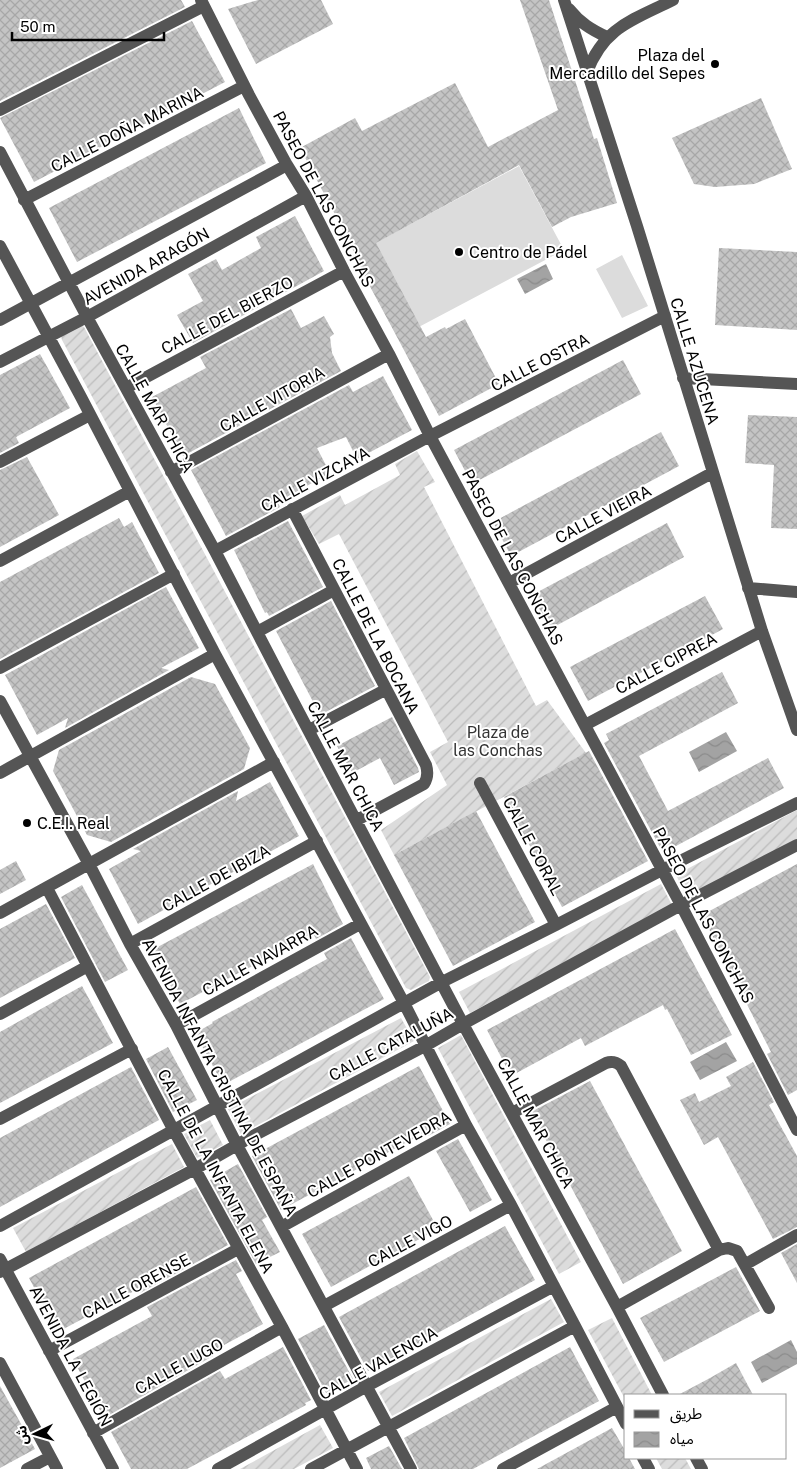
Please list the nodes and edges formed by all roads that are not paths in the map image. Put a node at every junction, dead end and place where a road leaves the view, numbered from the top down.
1 (673, 0) edge
2 (564, 2) edge
3 (202, 3) edge
4 (607, 37) junction
5 (587, 72) junction
6 (244, 86) junction
7 (0, 110) edge
8 (0, 152) edge
9 (287, 165) junction
10 (306, 196) junction
11 (24, 200) junction
12 (0, 246) edge
13 (344, 271) junction
14 (69, 283) junction
15 (31, 303) junction
16 (665, 316) junction
17 (87, 317) junction
18 (0, 320) edge
19 (49, 337) junction
20 (389, 354) junction
21 (0, 362) edge
22 (683, 378) junction
23 (797, 384) edge
24 (126, 388) junction
25 (90, 414) junction
26 (430, 436) junction
27 (0, 462) edge
28 (172, 472) junction
29 (712, 473) junction
30 (130, 491) junction
31 (292, 510) junction
32 (215, 551) junction
33 (0, 560) edge
34 (174, 574) junction
35 (509, 583) junction
36 (748, 588) junction
37 (334, 590) junction
38 (797, 592) edge
39 (762, 631) junction
40 (257, 632) junction
41 (215, 654) junction
42 (0, 668) edge
43 (385, 690) junction
44 (0, 701) edge
45 (586, 724) junction
46 (309, 730) junction
47 (797, 730) edge
48 (30, 757) junction
49 (274, 762) junction
50 (0, 773) edge
51 (480, 783) dead end
52 (797, 803) edge
53 (356, 820) junction
54 (317, 841) junction
55 (797, 845) edge
56 (89, 864) junction
57 (662, 870) junction
58 (47, 888) junction
59 (681, 906) junction
60 (0, 913) edge
61 (360, 924) junction
62 (556, 925) junction
63 (130, 944) junction
64 (88, 966) junction
65 (442, 982) junction
66 (404, 1003) junction
67 (0, 1014) edge
68 (464, 1024) junction
69 (176, 1025) junction
70 (425, 1046) junction
71 (132, 1049) junction
72 (217, 1106) junction
73 (793, 1110) edge
74 (512, 1113) junction
75 (0, 1119) edge
76 (466, 1124) junction
77 (173, 1129) junction
78 (797, 1130) edge
79 (237, 1144) junction
80 (196, 1169) junction
81 (511, 1204) junction
82 (0, 1226) edge
83 (281, 1227) junction
84 (797, 1235) edge
85 (238, 1249) junction
86 (719, 1250) junction
87 (746, 1264) junction
88 (2, 1267) edge
89 (554, 1286) junction
90 (324, 1306) junction
91 (617, 1307) junction
92 (769, 1308) dead end
93 (575, 1326) junction
94 (282, 1327) junction
95 (49, 1351) junction
96 (0, 1362) edge
97 (3, 1378) edge
98 (367, 1386) junction
99 (662, 1394) edge
100 (617, 1407) junction
101 (325, 1410) junction
102 (624, 1420) edge
103 (388, 1426) junction
104 (93, 1433) junction
105 (346, 1450) junction
106 (50, 1457) junction
107 (27, 1469) edge
108 (57, 1469) edge
109 (113, 1469) edge
110 (218, 1469) edge
111 (311, 1469) edge
112 (357, 1469) edge
113 (411, 1469) edge
114 (503, 1469) edge

1 - 4 street
2 - 4 street
2 - 5 street, CALLE AZUCENA
3 - 6 street, PASEO DE LAS CONCHAS
3 - 7 street
4 - 5 street
5 - 16 street, CALLE AZUCENA
6 - 9 street, PASEO DE LAS CONCHAS
6 - 11 street, CALLE DOÑA MARINA
8 - 11 street, CALLE MAR CHICA
9 - 10 street, PASEO DE LAS CONCHAS
9 - 14 street, AVENIDA ARAGÓN
10 - 13 street, PASEO DE LAS CONCHAS
10 - 17 street, AVENIDA ARAGÓN
11 - 14 street, CALLE MAR CHICA
12 - 15 street
13 - 20 street, PASEO DE LAS CONCHAS
13 - 24 street, CALLE DEL BIERZO
14 - 15 street, AVENIDA ARAGÓN
14 - 17 street, CALLE MAR CHICA
15 - 18 street, AVENIDA ARAGÓN
15 - 19 street
16 - 22 street, CALLE AZUCENA
16 - 26 street, CALLE OSTRA
17 - 19 street, AVENIDA ARAGÓN
17 - 24 street, CALLE MAR CHICA
19 - 21 street, AVENIDA ARAGÓN
19 - 25 street
20 - 26 street, PASEO DE LAS CONCHAS
20 - 28 street, CALLE VITORIA
22 - 23 street
22 - 29 street, CALLE AZUCENA
24 - 28 street, CALLE MAR CHICA
25 - 27 street
25 - 30 street
26 - 31 street, CALLE VIZCAYA
26 - 35 street, PASEO DE LAS CONCHAS
28 - 32 street, CALLE MAR CHICA
29 - 35 street, CALLE VIEIRA
29 - 36 street, CALLE AZUCENA
30 - 33 street
30 - 34 street
31 - 32 street, CALLE VIZCAYA
31 - 37 street, CALLE DE LA BOCANA
32 - 40 street, CALLE MAR CHICA
34 - 41 street
34 - 42 street
35 - 45 street, PASEO DE LAS CONCHAS
36 - 38 street
36 - 39 street, CALLE AZUCENA
37 - 40 street
37 - 43 street, CALLE DE LA BOCANA
39 - 45 street, CALLE CIPREA
39 - 47 street, CALLE AZUCENA
40 - 46 street, CALLE MAR CHICA
41 - 48 street
41 - 49 street
43 - 46 street
43 - 53 street, CALLE DE LA BOCANA
44 - 48 street, AVENIDA INFANTA CRISTINA DE ESPAÑA
45 - 57 street, PASEO DE LAS CONCHAS
46 - 53 street, CALLE MAR CHICA
48 - 50 street
48 - 56 street, AVENIDA INFANTA CRISTINA DE ESPAÑA
49 - 54 street
49 - 56 street
51 - 62 street, CALLE CORAL
52 - 57 street, CALLE CATALUÑA
53 - 65 street, CALLE MAR CHICA
54 - 61 street
54 - 63 street, CALLE DE IBIZA
55 - 59 street, CALLE CATALUÑA
56 - 58 street
56 - 63 street, AVENIDA INFANTA CRISTINA DE ESPAÑA
57 - 59 street, PASEO DE LAS CONCHAS
57 - 62 street, CALLE CATALUÑA
58 - 60 street
58 - 64 street, CALLE DE LA INFANTA ELENA
59 - 68 street, CALLE CATALUÑA
59 - 73 street, PASEO DE LAS CONCHAS
61 - 66 street
61 - 69 street, CALLE NAVARRA
62 - 65 street, CALLE CATALUÑA
63 - 69 street, AVENIDA INFANTA CRISTINA DE ESPAÑA
64 - 67 street
64 - 71 street, CALLE DE LA INFANTA ELENA
65 - 66 street, CALLE CATALUÑA
65 - 68 street, CALLE MAR CHICA
66 - 70 street
66 - 72 street, CALLE CATALUÑA
68 - 70 street, CALLE CATALUÑA
68 - 74 street, CALLE MAR CHICA
69 - 72 street, AVENIDA INFANTA CRISTINA DE ESPAÑA
70 - 76 street
70 - 79 street, CALLE CATALUÑA
71 - 75 street
71 - 77 street, CALLE DE LA INFANTA ELENA
72 - 77 street, CALLE CATALUÑA
72 - 79 street, AVENIDA INFANTA CRISTINA DE ESPAÑA
73 - 78 street, PASEO DE LAS CONCHAS
74 - 86 street
74 - 91 street, CALLE MAR CHICA
76 - 81 street
76 - 83 street, CALLE PONTEVEDRA
77 - 80 street, CALLE DE LA INFANTA ELENA
77 - 82 street, CALLE CATALUÑA
79 - 80 street, CALLE CATALUÑA
79 - 83 street, AVENIDA INFANTA CRISTINA DE ESPAÑA
80 - 85 street, CALLE DE LA INFANTA ELENA
80 - 88 street, CALLE CATALUÑA
81 - 89 street
81 - 90 street, CALLE VIGO
83 - 90 street, AVENIDA INFANTA CRISTINA DE ESPAÑA
84 - 87 street
85 - 94 street, CALLE DE LA INFANTA ELENA
85 - 95 street, CALLE ORENSE
86 - 87 street
86 - 91 street
87 - 92 street
88 - 95 street, AVENIDA LA LEGIÓN
89 - 93 street
89 - 98 street, CALLE VALENCIA
90 - 98 street, AVENIDA INFANTA CRISTINA DE ESPAÑA
91 - 99 street, CALLE MAR CHICA
93 - 100 street
93 - 103 street
94 - 101 street, CALLE DE LA INFANTA ELENA
94 - 104 street, CALLE LUGO
95 - 104 street, AVENIDA LA LEGIÓN
96 - 97 street
97 - 106 street
98 - 101 street, CALLE VALENCIA
98 - 103 street, AVENIDA INFANTA CRISTINA DE ESPAÑA
100 - 102 street
100 - 114 street
101 - 105 street, CALLE DE LA INFANTA ELENA
101 - 110 street, CALLE VALENCIA
103 - 105 street
103 - 113 street, AVENIDA INFANTA CRISTINA DE ESPAÑA
104 - 109 street, AVENIDA LA LEGIÓN
105 - 111 street
105 - 112 street, CALLE DE LA INFANTA ELENA
106 - 107 street
106 - 108 street

